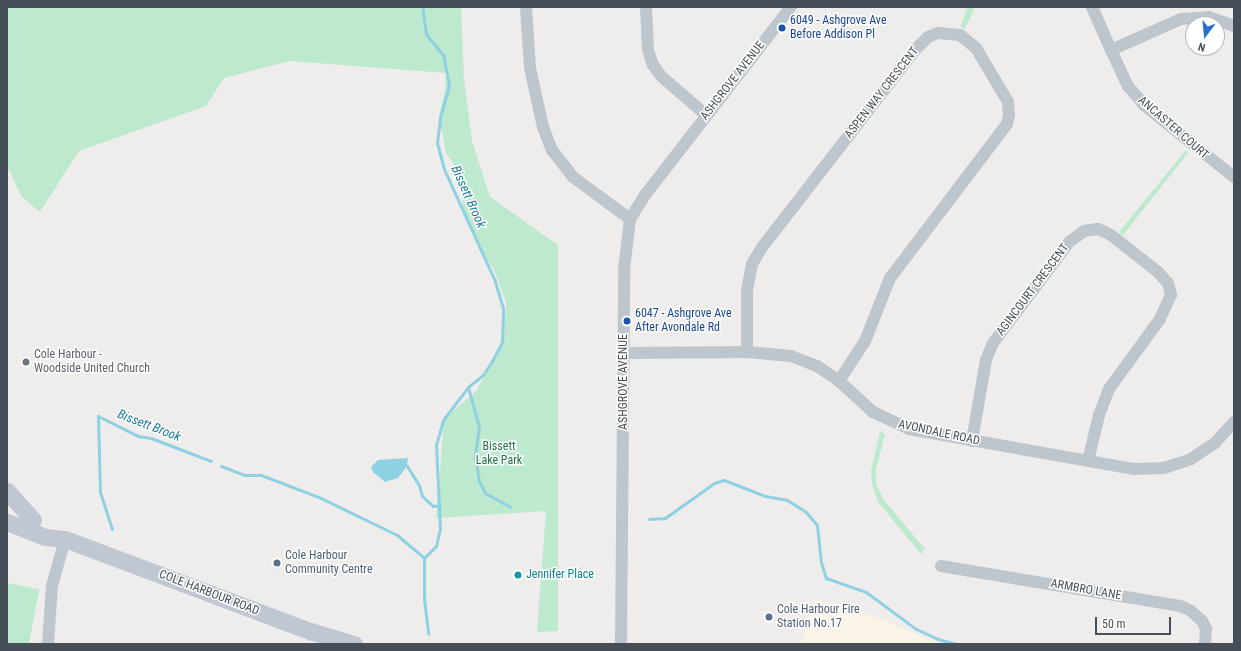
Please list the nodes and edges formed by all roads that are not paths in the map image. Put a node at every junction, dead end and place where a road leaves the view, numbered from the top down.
1 (526, 7) edge
2 (646, 7) edge
3 (791, 7) edge
4 (1092, 7) edge
5 (1234, 26) edge
6 (1111, 50) junction
7 (706, 115) junction
8 (1234, 177) edge
9 (630, 219) junction
10 (747, 352) junction
11 (624, 353) junction
12 (840, 381) junction
13 (1234, 422) edge
14 (972, 441) junction
15 (1088, 461) junction
16 (7, 491) edge
17 (7, 511) edge
18 (33, 520) junction
19 (7, 522) edge
20 (65, 539) junction
21 (941, 566) dead end
22 (48, 644) edge
23 (354, 644) edge
24 (621, 644) edge
25 (1206, 644) edge

1 - 9 street
2 - 7 street
3 - 7 street, ASHGROVE AVENUE
4 - 6 street, ANCASTER COURT
5 - 6 street
6 - 8 street, ANCASTER COURT
7 - 9 street, ASHGROVE AVENUE
9 - 11 street, ASHGROVE AVENUE
10 - 11 street, AVONDALE ROAD
10 - 12 street, AVONDALE ROAD
10 - 12 street, ASPEN WAY CRESCENT
11 - 24 street, ASHGROVE AVENUE
12 - 14 street, AVONDALE ROAD
13 - 15 street, AVONDALE ROAD
14 - 15 street, AVONDALE ROAD
14 - 15 street, AGINCOURT CRESCENT
16 - 18 main road
17 - 18 main road, COLE HARBOUR ROAD
18 - 20 main road, COLE HARBOUR ROAD
19 - 20 main road, COLE HARBOUR ROAD
20 - 22 street
20 - 23 main road, COLE HARBOUR ROAD
21 - 25 street, ARMBRO LANE

